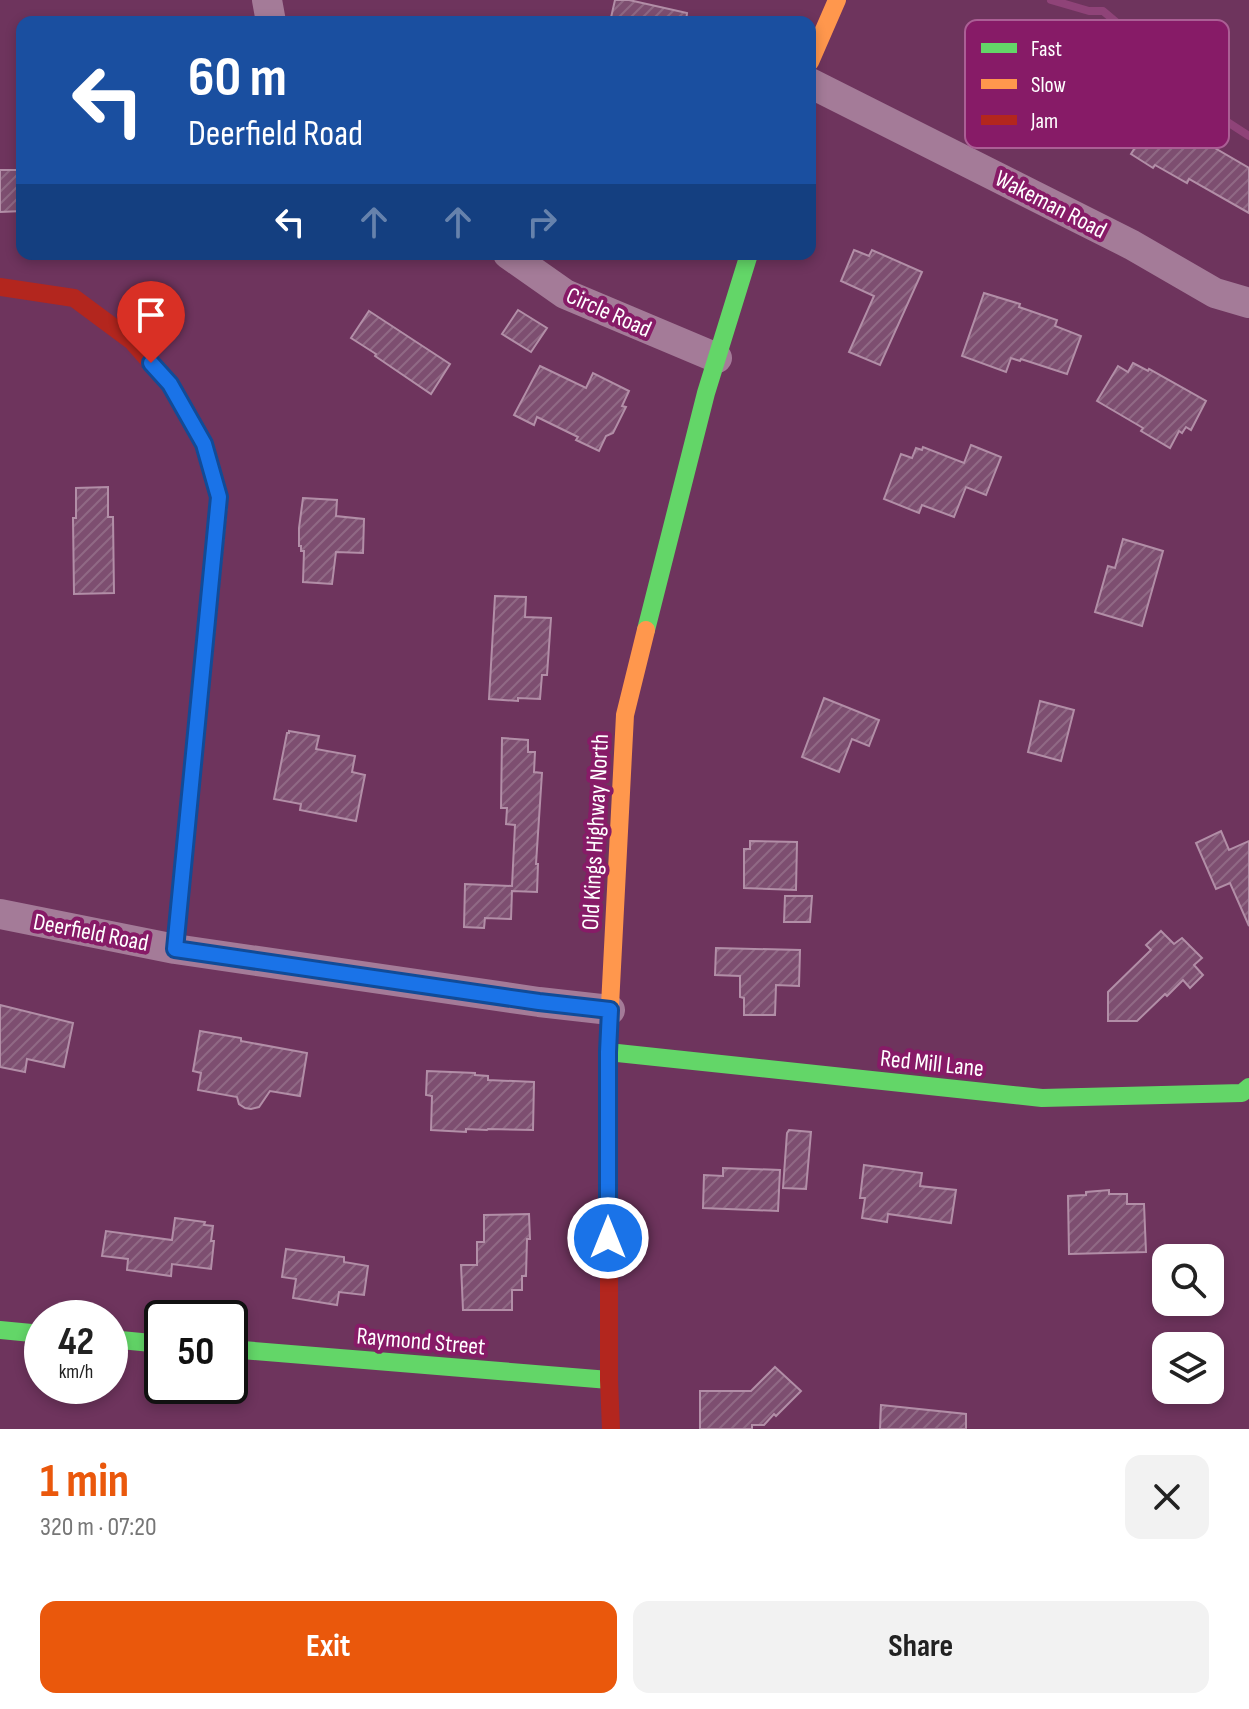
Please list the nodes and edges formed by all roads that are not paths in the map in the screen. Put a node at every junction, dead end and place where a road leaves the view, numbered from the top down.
1 (837, 0) edge
2 (816, 48) edge
3 (816, 86) edge
4 (517, 260) edge
5 (747, 260) edge
6 (0, 287) edge
7 (1249, 303) edge
8 (717, 358) junction
9 (0, 914) edge
10 (175, 949) junction
11 (610, 1010) junction
12 (608, 1052) junction
13 (1249, 1087) edge
14 (0, 1330) edge
15 (24, 1332) edge
16 (248, 1350) edge
17 (609, 1380) junction
18 (611, 1429) edge

1 - 2 street
3 - 7 street, Wakeman Road
4 - 8 street, Circle Road
5 - 8 street, Old Kings Highway North
6 - 10 street
8 - 11 street, Old Kings Highway North
9 - 10 street, Deerfield Road
10 - 11 street, Deerfield Road
11 - 12 street, Old Kings Highway North
12 - 13 street, Red Mill Lane
12 - 17 street, Old Kings Highway North
14 - 15 street
16 - 17 street, Raymond Street
17 - 18 street, Old Kings Highway North

